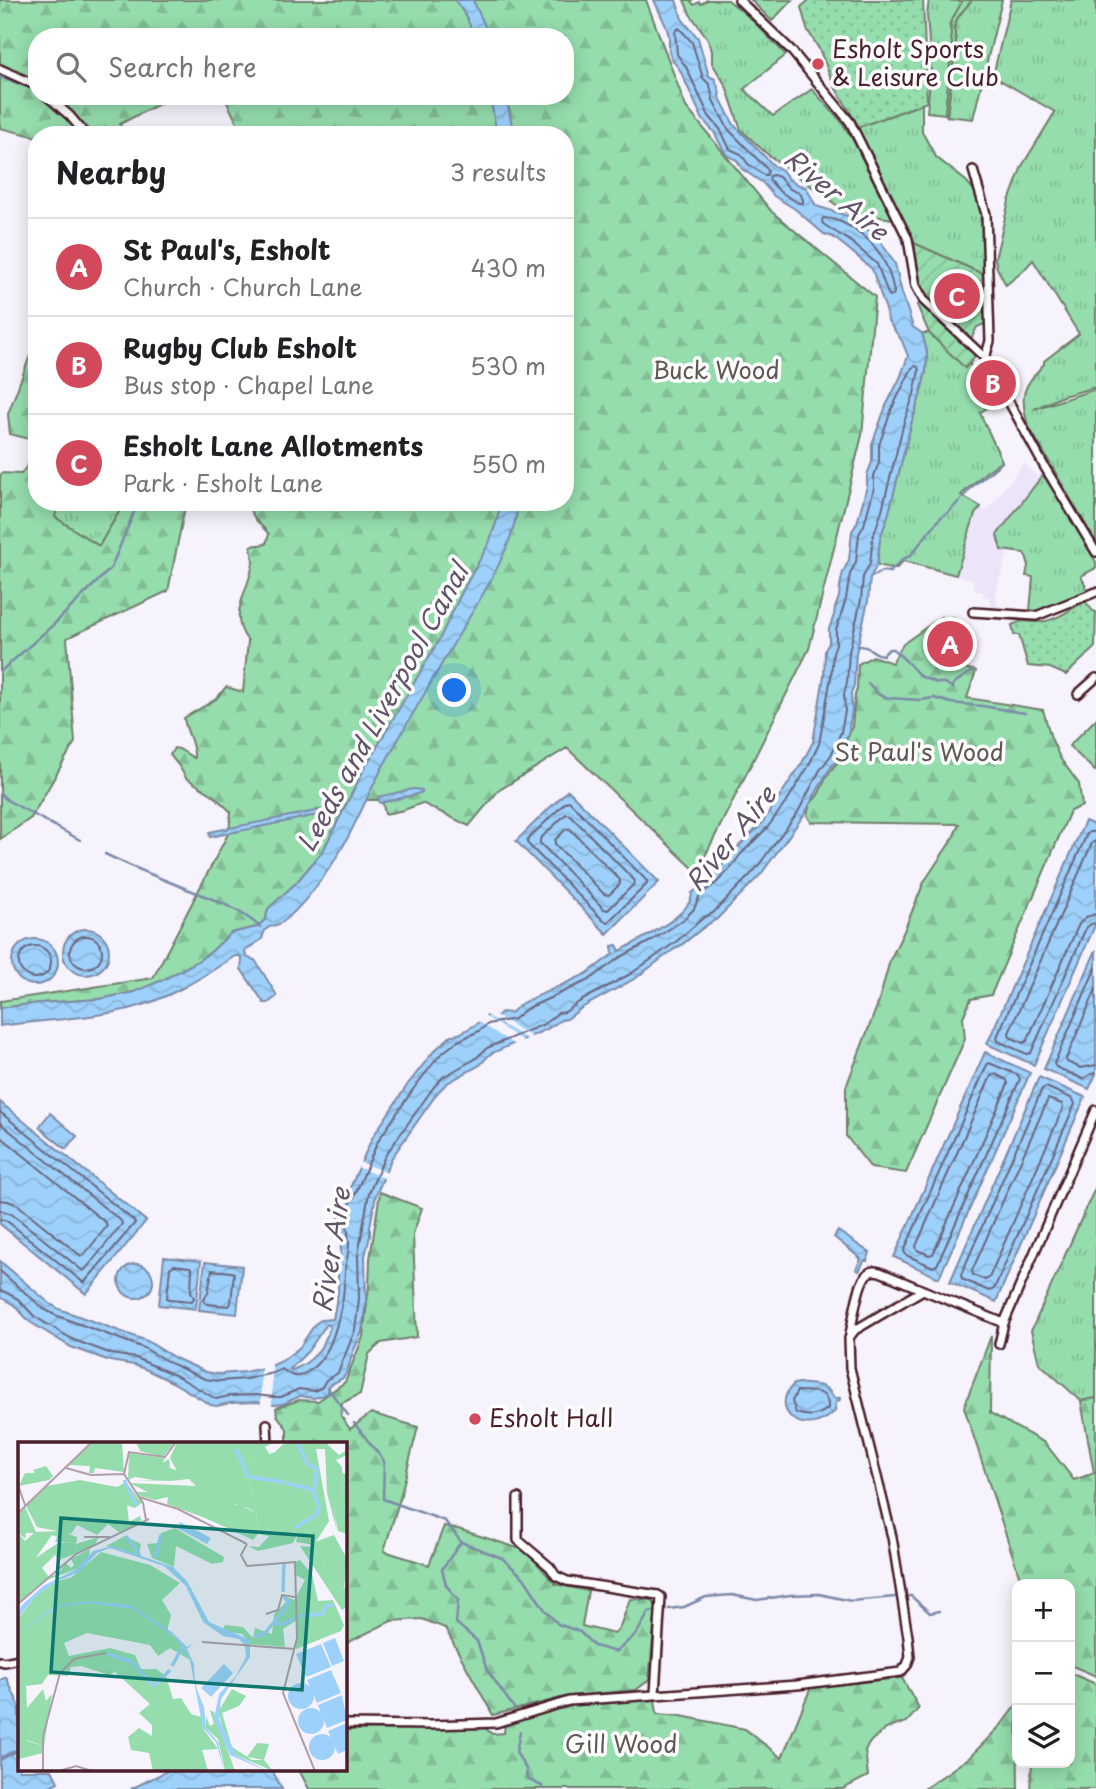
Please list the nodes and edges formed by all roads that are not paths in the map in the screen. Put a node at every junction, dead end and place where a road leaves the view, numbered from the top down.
1 (739, 0) edge
2 (0, 69) edge
3 (28, 82) edge
4 (57, 105) edge
5 (78, 126) edge
6 (973, 170) dead end
7 (985, 358) junction
8 (1096, 552) edge
9 (1096, 592) edge
10 (973, 612) dead end
11 (984, 613) junction
12 (985, 622) dead end
13 (1096, 678) edge
14 (1078, 694) dead end
15 (1096, 1110) edge
16 (923, 1290) junction
17 (1004, 1323) junction
18 (849, 1338) junction
19 (999, 1344) dead end
20 (267, 1424) dead end
21 (268, 1442) edge
22 (518, 1498) dead end
23 (18, 1660) edge
24 (0, 1661) edge
25 (654, 1694) junction
26 (346, 1724) edge

1 - 7 street
2 - 3 street
4 - 5 street
6 - 7 street
7 - 8 street
9 - 11 street
10 - 11 street
11 - 12 street
13 - 14 street
15 - 17 street
16 - 17 street
16 - 18 street
16 - 18 street
17 - 19 street
18 - 25 street
20 - 21 street
22 - 25 street
23 - 24 street
25 - 26 street

